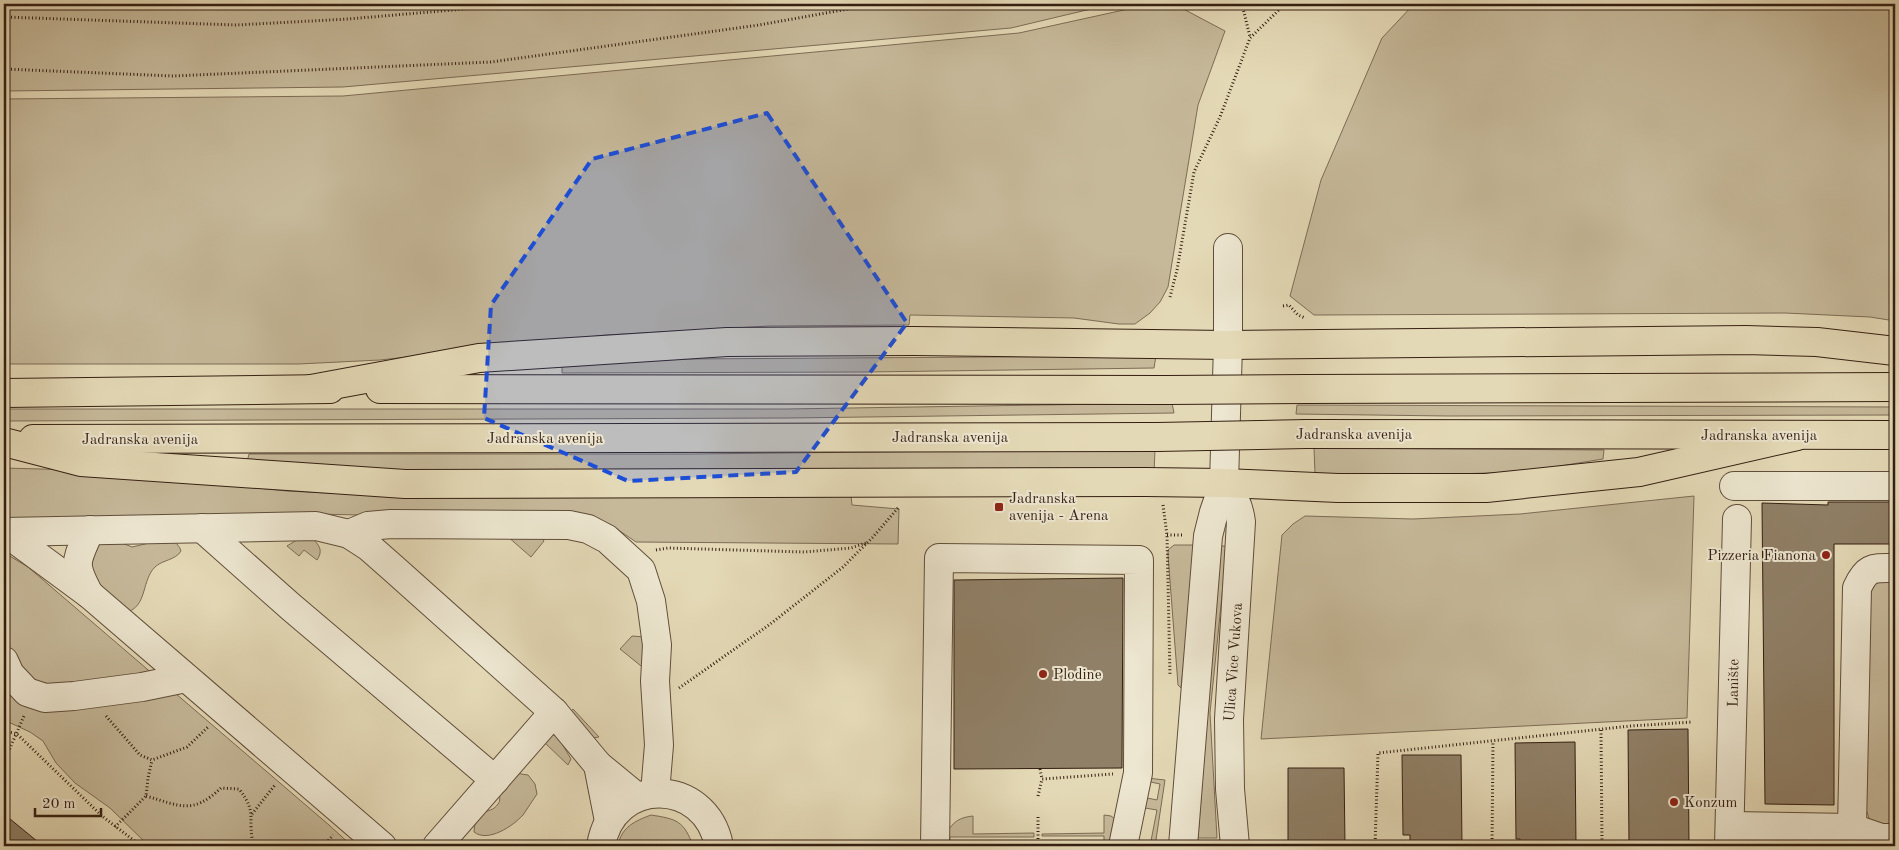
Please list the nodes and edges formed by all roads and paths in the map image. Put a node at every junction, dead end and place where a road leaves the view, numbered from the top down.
1 (523, 4) edge
2 (876, 4) edge
3 (1242, 4) edge
4 (1285, 4) edge
5 (4, 17) edge
6 (1250, 38) junction
7 (4, 70) edge
8 (1228, 248) dead end
9 (1170, 297) dead end
10 (1228, 345) junction
11 (1895, 351) edge
12 (1895, 387) edge
13 (311, 389) junction
14 (4, 393) edge
15 (1895, 435) edge
16 (1797, 436) junction
17 (4, 440) edge
18 (1224, 483) junction
19 (1734, 486) dead end
20 (1895, 486) edge
21 (1163, 499) dead end
22 (902, 505) dead end
23 (1737, 519) dead end
24 (202, 528) junction
25 (90, 530) junction
26 (4, 532) edge
27 (349, 534) junction
28 (1167, 534) junction
29 (1185, 535) dead end
30 (869, 542) junction
31 (650, 550) dead end
32 (1895, 568) edge
33 (89, 594) junction
34 (4, 661) edge
35 (186, 678) junction
36 (1170, 683) dead end
37 (676, 690) dead end
38 (554, 712) junction
39 (25, 713) dead end
40 (105, 715) dead end
41 (214, 721) dead end
42 (1692, 722) dead end
43 (1601, 730) junction
44 (4, 731) edge
45 (16, 734) junction
46 (1493, 742) junction
47 (152, 760) junction
48 (4, 762) edge
49 (598, 765) junction
50 (1040, 768) dead end
51 (1114, 774) dead end
52 (280, 778) dead end
53 (1042, 779) junction
54 (495, 780) junction
55 (646, 795) junction
56 (146, 796) junction
57 (1038, 796) dead end
58 (252, 814) junction
59 (1038, 815) dead end
60 (609, 821) junction
61 (115, 827) junction
62 (1852, 828) junction
63 (1729, 836) edge
64 (1895, 838) edge
65 (141, 846) edge
66 (254, 846) edge
67 (382, 846) edge
68 (437, 846) edge
69 (601, 846) edge
70 (719, 846) edge
71 (935, 846) edge
72 (1038, 846) edge
73 (1123, 846) edge
74 (1183, 846) edge
75 (1235, 846) edge
76 (1375, 846) edge
77 (1492, 846) edge
78 (1602, 846) edge

1 - 5 path
2 - 7 path
3 - 6 path
4 - 6 path
6 - 9 path
8 - 10 street
10 - 11 main road
10 - 13 main road
10 - 18 street
12 - 13 main road, bridge
13 - 14 main road
15 - 16 main road, Jadranska avenija
16 - 17 main road, Jadranska avenija, bridge
16 - 18 main road
17 - 18 main road
18 - 74 street
18 - 75 street, Ulica Vice Vukova
19 - 20 street
21 - 28 path
22 - 30 path
23 - 63 street, Lanište
24 - 25 street
24 - 27 street
24 - 54 street
25 - 26 street
25 - 33 street
26 - 33 street
27 - 38 street
27 - 55 street
28 - 29 path
28 - 36 path
30 - 31 path
30 - 37 path
32 - 62 street
33 - 35 street
34 - 35 street
35 - 67 street
38 - 49 street
38 - 54 street
39 - 45 path
40 - 47 path
41 - 47 path
42 - 43 path
43 - 46 path
43 - 78 path
44 - 45 path
45 - 48 path
45 - 61 path
46 - 76 path
46 - 77 path
47 - 56 path
49 - 55 street
49 - 60 street
50 - 53 path
51 - 53 path
52 - 58 path
53 - 57 path
54 - 68 street
55 - 60 street
55 - 70 street
56 - 58 path
56 - 61 path
58 - 66 path
59 - 72 path
60 - 69 street
61 - 65 path
62 - 63 street
62 - 64 street
71 - 73 street

